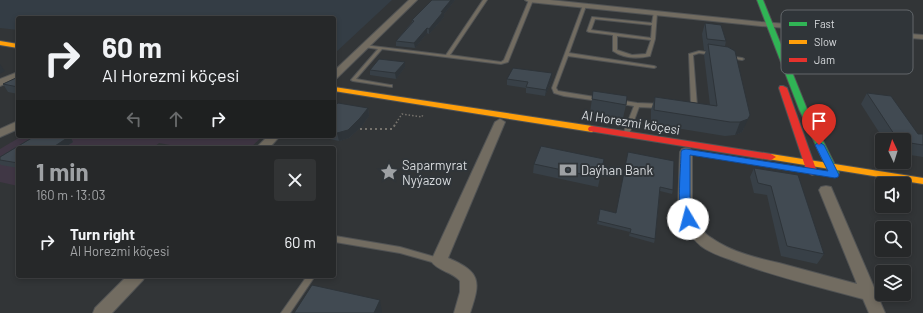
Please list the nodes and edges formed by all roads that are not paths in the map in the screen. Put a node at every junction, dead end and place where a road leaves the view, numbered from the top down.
1 (413, 0) edge
2 (485, 0) edge
3 (530, 0) edge
4 (754, 0) edge
5 (760, 0) edge
6 (584, 6) junction
7 (655, 13) junction
8 (654, 24) junction
9 (765, 24) junction
10 (781, 25) edge
11 (615, 35) junction
12 (913, 36) edge
13 (0, 37) edge
14 (923, 37) edge
15 (653, 39) junction
16 (16, 40) edge
17 (0, 44) edge
18 (16, 46) edge
19 (365, 46) junction
20 (381, 48) junction
21 (771, 52) dead end
22 (566, 54) junction
23 (447, 56) junction
24 (742, 59) dead end
25 (781, 60) edge
26 (654, 67) dead end
27 (336, 74) edge
28 (787, 74) edge
29 (16, 75) edge
30 (780, 81) dead end
31 (0, 83) edge
32 (390, 86) dead end
33 (336, 89) edge
34 (336, 96) edge
35 (608, 100) edge
36 (615, 102) edge
37 (637, 104) junction
38 (666, 107) edge
39 (680, 108) edge
40 (500, 122) junction
41 (16, 125) edge
42 (2, 132) edge
43 (626, 134) junction
44 (272, 138) edge
45 (264, 146) edge
46 (686, 152) junction
47 (810, 167) junction
48 (830, 167) junction
49 (835, 175) junction
50 (923, 181) edge
51 (875, 182) edge
52 (911, 187) edge
53 (923, 189) edge
54 (826, 190) dead end
55 (336, 239) edge
56 (439, 261) junction
57 (135, 278) edge
58 (310, 278) edge
59 (869, 294) junction
60 (101, 313) edge
61 (285, 313) edge
62 (462, 313) edge
63 (877, 313) edge

1 - 19 street
2 - 23 lane
3 - 6 street
3 - 23 lane
4 - 9 street
5 - 9 street
6 - 7 street
6 - 22 lane
7 - 8 lane
7 - 9 street
8 - 11 lane
8 - 15 lane
9 - 10 street
9 - 21 street
9 - 25 street
11 - 15 lane
11 - 15 lane
12 - 14 street
13 - 16 street
17 - 18 street
19 - 20 lane
19 - 27 street
20 - 23 lane
20 - 32 lane
22 - 26 lane
22 - 35 lane
24 - 39 lane
28 - 48 street
29 - 31 street
30 - 47 street
33 - 43 street, Al Horezmi köçesi
34 - 40 street, Al Horezmi köçesi
36 - 37 lane
37 - 38 lane
37 - 43 lane
40 - 46 street, Al Horezmi köçesi
40 - 56 street
41 - 42 street
43 - 47 street, Al Horezmi köçesi
44 - 45 street
46 - 47 street, Al Horezmi köçesi
46 - 59 street
47 - 48 street, Al Horezmi köçesi
47 - 49 street, Al Horezmi köçesi
48 - 49 street
48 - 50 street, Al Horezmi köçesi
49 - 51 street, Al Horezmi köçesi
52 - 53 street
54 - 59 street
55 - 56 lane
56 - 62 street
57 - 60 street
58 - 61 lane
59 - 63 street

